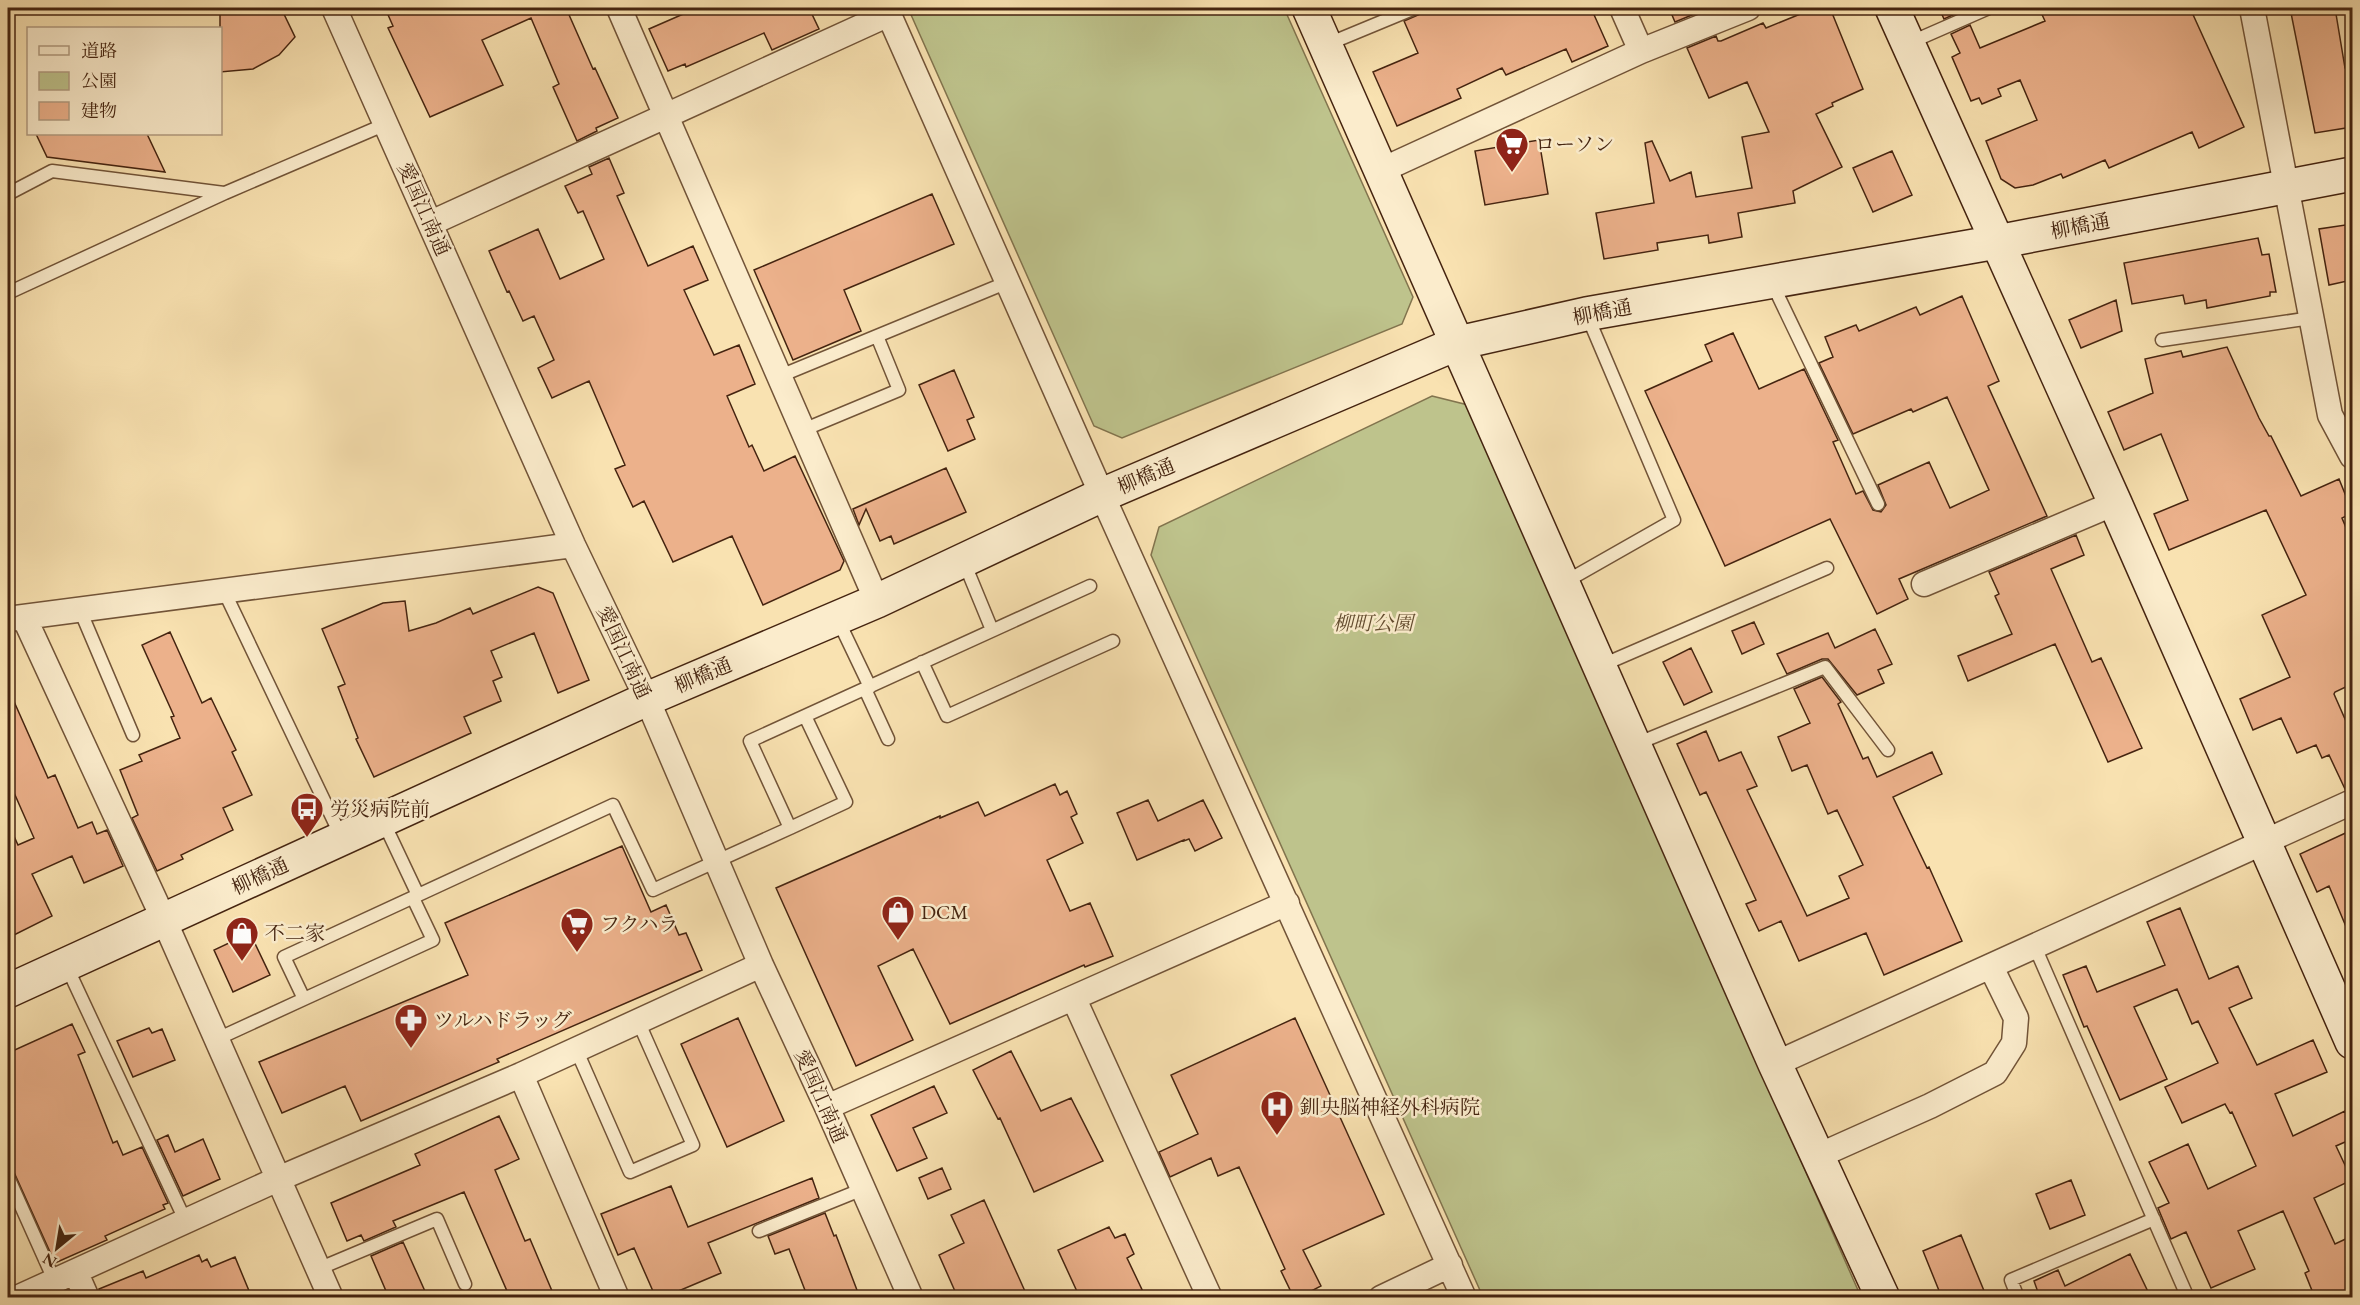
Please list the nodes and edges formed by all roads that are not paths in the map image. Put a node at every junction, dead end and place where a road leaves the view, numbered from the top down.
1 (334, 8) edge
2 (619, 8) edge
3 (1309, 8) edge
4 (1415, 8) edge
5 (1622, 8) edge
6 (1748, 8) edge
7 (1892, 8) edge
8 (1989, 8) edge
9 (2252, 8) edge
10 (887, 11) edge
11 (1908, 44) junction
12 (1326, 45) junction
13 (1641, 51) junction
14 (667, 116) junction
15 (386, 124) junction
16 (1382, 170) junction
17 (2352, 174) edge
18 (2285, 187) junction
19 (225, 193) junction
20 (8, 194) edge
21 (431, 223) junction
22 (1997, 242) junction
23 (1008, 282) junction
24 (1772, 282) junction
25 (8, 293) edge
26 (1586, 314) junction
27 (2311, 318) junction
28 (877, 336) junction
29 (2162, 340) dead end
30 (1458, 343) junction
31 (780, 376) junction
32 (803, 430) junction
33 (2352, 456) edge
34 (1102, 495) junction
35 (2115, 503) junction
36 (1878, 504) dead end
37 (573, 544) junction
38 (963, 560) junction
39 (1827, 568) dead end
40 (1564, 582) junction
41 (1924, 584) dead end
42 (1090, 586) dead end
43 (224, 591) junction
44 (877, 601) junction
45 (80, 610) junction
46 (16, 618) edge
47 (837, 618) junction
48 (992, 630) junction
49 (1113, 641) dead end
50 (922, 663) junction
51 (1600, 666) junction
52 (867, 688) junction
53 (647, 699) junction
54 (805, 716) junction
55 (134, 735) dead end
56 (888, 739) dead end
57 (1635, 745) junction
58 (1888, 750) dead end
59 (2352, 802) edge
60 (383, 820) junction
61 (790, 828) junction
62 (343, 838) junction
63 (2265, 843) junction
64 (716, 861) junction
65 (415, 897) junction
66 (1287, 903) junction
67 (164, 920) junction
68 (2035, 947) junction
69 (65, 964) junction
70 (761, 965) junction
71 (1992, 967) junction
72 (8, 991) edge
73 (304, 999) junction
74 (1074, 999) junction
75 (638, 1021) junction
76 (217, 1040) junction
77 (2352, 1042) edge
78 (576, 1049) junction
79 (1775, 1064) junction
80 (520, 1075) junction
81 (827, 1107) junction
82 (1818, 1156) junction
83 (8, 1178) edge
84 (278, 1179) junction
85 (863, 1189) junction
86 (2154, 1219) junction
87 (186, 1222) junction
88 (759, 1231) dead end
89 (1450, 1265) junction
90 (318, 1269) junction
91 (65, 1277) junction
92 (465, 1284) dead end
93 (17, 1298) edge
94 (87, 1298) edge
95 (331, 1298) edge
96 (617, 1298) edge
97 (910, 1298) edge
98 (1210, 1298) edge
99 (1381, 1298) edge
100 (1464, 1298) edge
101 (1882, 1298) edge
102 (2018, 1298) edge
103 (2188, 1298) edge

1 - 15 street, 愛国江南通
2 - 14 street
3 - 12 street
4 - 12 lane
5 - 13 street
6 - 13 street
7 - 11 street
8 - 11 lane
9 - 18 street
10 - 14 street
10 - 23 street
11 - 22 street
12 - 16 street
13 - 16 street
14 - 21 street
14 - 31 street
15 - 19 lane
15 - 21 street, 愛国江南通
16 - 30 street
17 - 18 street, 柳橋通
18 - 22 street, 柳橋通
18 - 27 street
19 - 20 lane
19 - 25 lane
21 - 37 street, 愛国江南通
22 - 24 street, 柳橋通
22 - 35 street
23 - 28 lane
23 - 34 street
24 - 26 street, 柳橋通
24 - 36 lane
26 - 30 street, 柳橋通
26 - 40 lane
27 - 29 lane
27 - 33 street
28 - 31 lane
28 - 32 lane
30 - 34 street, 柳橋通
30 - 40 street
31 - 32 street
32 - 44 street
34 - 38 street, 柳橋通
34 - 66 street
35 - 41 street
35 - 63 street
37 - 43 street
37 - 53 street, 愛国江南通
38 - 44 street, 柳橋通
38 - 48 lane
39 - 51 lane
40 - 51 street
42 - 48 lane
43 - 45 street
43 - 62 lane
44 - 47 street, 柳橋通
45 - 46 street
45 - 55 lane
46 - 67 street
47 - 52 lane
47 - 53 street, 柳橋通
48 - 50 lane
49 - 50 lane
50 - 52 lane
51 - 57 street
52 - 54 lane
52 - 56 lane
53 - 60 street, 柳橋通
53 - 64 street, 愛国江南通
54 - 61 lane
54 - 61 lane
57 - 58 lane
57 - 79 street
59 - 63 street
60 - 62 street, 柳橋通
60 - 65 lane
61 - 64 lane
62 - 67 street, 柳橋通
63 - 68 street
63 - 77 street
64 - 65 lane
64 - 70 street, 愛国江南通
65 - 73 lane
65 - 73 lane
66 - 74 street
66 - 89 street
67 - 69 street, 柳橋通
67 - 76 street
68 - 71 street
68 - 86 lane
69 - 72 street, 柳橋通
69 - 87 lane
70 - 75 street
70 - 81 street, 愛国江南通
71 - 79 street
71 - 82 street
73 - 76 lane
74 - 81 street
74 - 98 street
75 - 78 street
75 - 78 lane
76 - 84 street
78 - 80 street
79 - 82 street
80 - 84 street
80 - 96 street
81 - 85 street, 愛国江南通
82 - 101 street
83 - 91 lane
84 - 87 street
84 - 90 street
85 - 88 lane
85 - 97 street, 愛国江南通
86 - 102 lane
86 - 103 lane
87 - 91 street
89 - 99 street
89 - 100 street
90 - 92 lane
90 - 95 street
91 - 93 street
91 - 94 street

